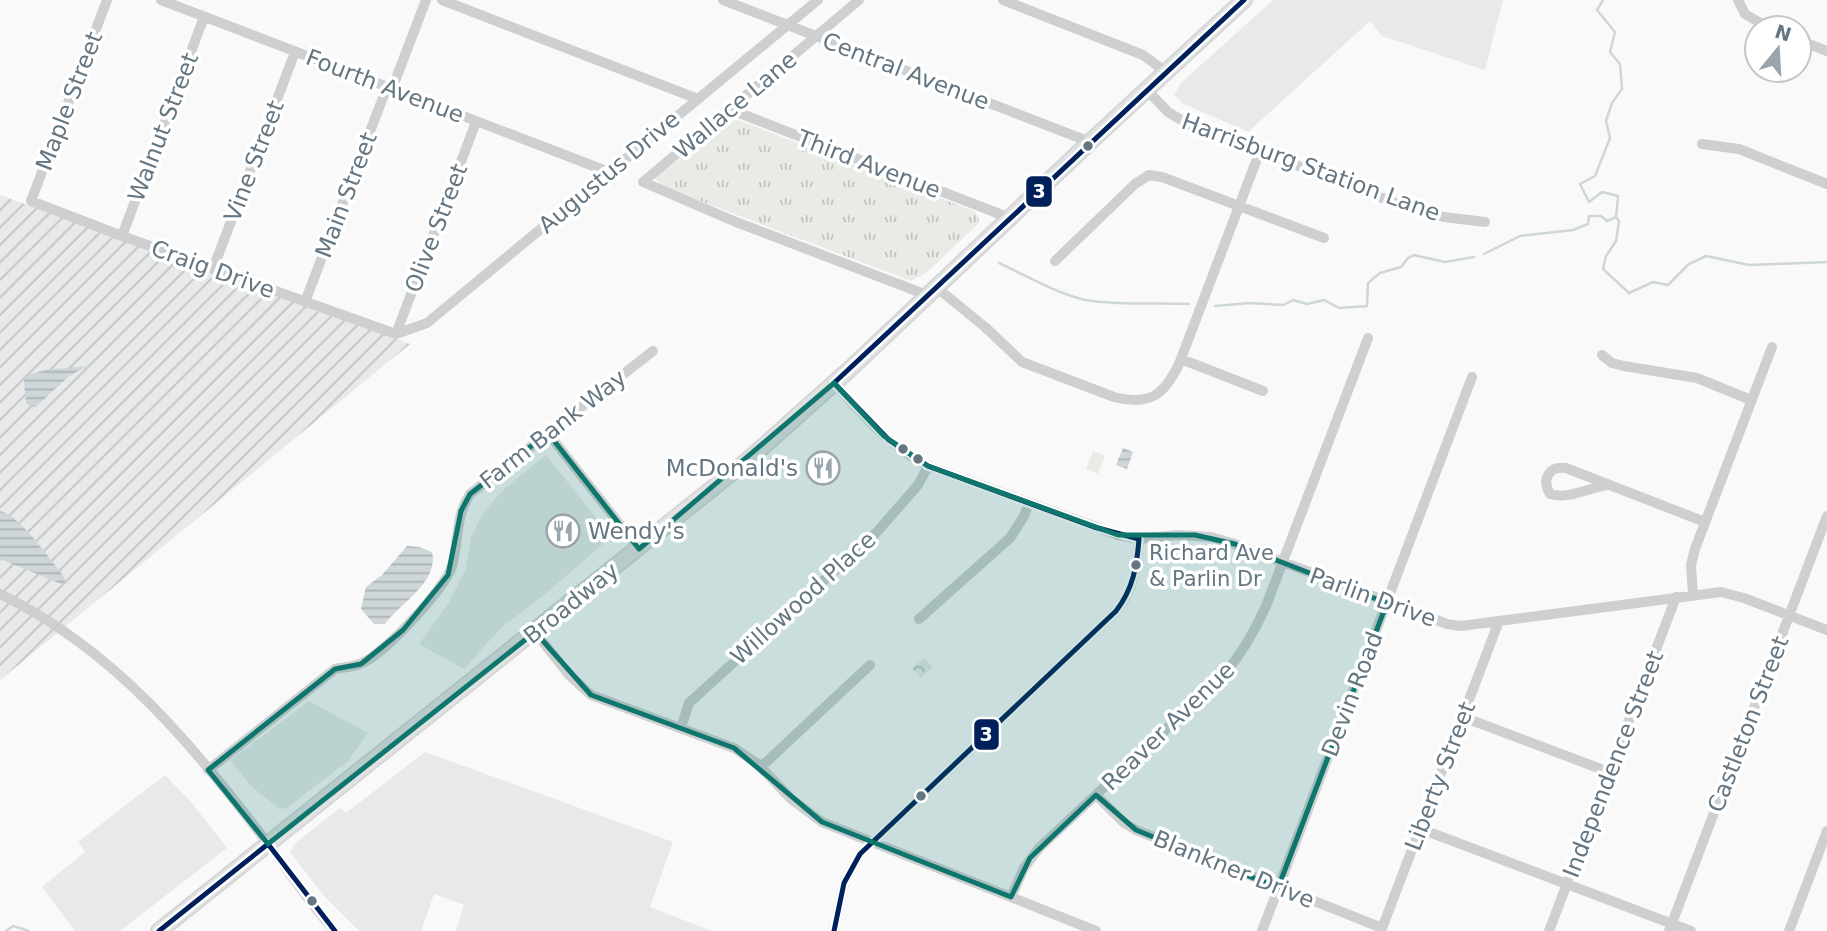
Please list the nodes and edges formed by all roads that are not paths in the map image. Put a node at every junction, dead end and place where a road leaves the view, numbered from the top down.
1 (107, 0) edge
2 (161, 0) edge
3 (426, 0) edge
4 (442, 0) edge
5 (723, 0) edge
6 (818, 0) edge
7 (859, 0) edge
8 (1003, 0) edge
9 (1244, 0) edge
10 (204, 17) junction
11 (788, 25) junction
12 (817, 36) junction
13 (295, 52) junction
14 (1166, 72) junction
15 (390, 88) junction
16 (1147, 90) junction
17 (698, 99) junction
18 (729, 109) junction
19 (476, 122) junction
20 (1090, 142) junction
21 (1702, 144) dead end
22 (1260, 151) junction
23 (609, 172) junction
24 (1827, 184) edge
25 (31, 201) joint
26 (1239, 206) junction
27 (1010, 218) junction
28 (1485, 222) dead end
29 (121, 236) junction
30 (1324, 238) dead end
31 (1055, 261) dead end
32 (213, 270) junction
33 (931, 291) junction
34 (305, 302) junction
35 (396, 334) junction
36 (1368, 338) dead end
37 (1772, 347) dead end
38 (653, 351) dead end
39 (1602, 355) dead end
40 (1181, 359) junction
41 (1472, 377) dead end
42 (834, 383) junction
43 (1263, 391) dead end
44 (1751, 400) junction
45 (548, 433) junction
46 (928, 466) junction
47 (1608, 485) junction
48 (1029, 503) junction
49 (1827, 516) edge
50 (1705, 522) junction
51 (1139, 539) junction
52 (639, 549) junction
53 (1282, 563) junction
54 (0, 594) edge
55 (1693, 595) junction
56 (1676, 597) junction
57 (1387, 603) junction
58 (1790, 616) junction
59 (919, 619) dead end
60 (1499, 621) junction
61 (1827, 631) edge
62 (535, 632) junction
63 (870, 665) dead end
64 (1463, 717) junction
65 (681, 728) junction
66 (761, 767) junction
67 (208, 770) junction
68 (1609, 772) junction
69 (1096, 795) junction
70 (1420, 829) junction
71 (1827, 831) edge
72 (872, 842) junction
73 (268, 844) junction
74 (1822, 860) edge
75 (1567, 884) junction
76 (1278, 888) junction
77 (1011, 897) junction
78 (1670, 927) edge
79 (1382, 929) edge
80 (159, 931) edge
81 (335, 931) edge
82 (835, 931) edge
83 (1096, 931) edge
84 (1262, 931) edge
85 (1549, 931) edge
86 (1691, 931) edge
87 (1789, 931) edge

1 - 25 street, Maple Street
2 - 10 street, Fourth Avenue
3 - 15 street, Main Street
4 - 17 street
5 - 11 street, Central Avenue
6 - 11 street, Augustus Drive
7 - 12 street, Wallace Lane
8 - 14 street
9 - 14 main road, Broadway
10 - 13 street, Fourth Avenue
10 - 29 street, Walnut Street
11 - 12 street, Central Avenue
11 - 17 street, Augustus Drive
12 - 18 street, Wallace Lane
12 - 20 street, Central Avenue
13 - 15 street, Fourth Avenue
13 - 32 street, Vine Street
14 - 16 main road, Broadway
15 - 19 street, Fourth Avenue
15 - 34 street, Main Street
16 - 20 main road, Broadway
16 - 22 street, Harrisburg Station Lane
17 - 23 street, Augustus Drive
18 - 27 street, Third Avenue
18 - 33 street, Wallace Lane
19 - 23 street, Fourth Avenue
19 - 35 street, Olive Street
20 - 27 main road, Broadway
21 - 24 street
22 - 26 street
22 - 28 street, Harrisburg Station Lane
23 - 35 street, Augustus Drive
25 - 29 street, Craig Drive
26 - 30 street
26 - 31 street
26 - 40 street
27 - 33 main road, Broadway
29 - 32 street, Craig Drive
32 - 34 street, Craig Drive
33 - 40 street
33 - 42 main road, Broadway
34 - 35 street, Craig Drive
36 - 53 street, Reaver Avenue
37 - 44 street
38 - 45 street, Farm Bank Way
39 - 44 street
40 - 43 street
41 - 57 street, Devin Road
42 - 46 street, Parlin Drive
42 - 52 main road, Broadway
44 - 50 street
45 - 52 street
45 - 67 street, Farm Bank Way
46 - 48 street, Parlin Drive
46 - 65 street, Willowood Place
47 - 47 street
47 - 50 street
48 - 51 street, Parlin Drive
48 - 59 street
49 - 58 street, Castleton Street
50 - 55 street
51 - 53 street, Parlin Drive
51 - 72 street
52 - 62 main road, Broadway
53 - 57 street, Parlin Drive
53 - 69 street, Reaver Avenue
54 - 67 street
55 - 56 street, Parlin Drive
55 - 58 street, Parlin Drive
56 - 60 street, Parlin Drive
56 - 68 street, Independence Street
57 - 60 street, Parlin Drive
57 - 76 street, Devin Road
58 - 61 street, Parlin Drive
58 - 78 street, Castleton Street
60 - 64 street, Liberty Street
62 - 65 street
62 - 73 main road, Broadway
63 - 66 street
64 - 68 street
64 - 70 street, Liberty Street
65 - 66 street
66 - 72 street
67 - 73 street
68 - 75 street, Independence Street
69 - 76 street, Blankner Drive
69 - 77 street, Reaver Avenue
70 - 75 street
70 - 79 street, Liberty Street
71 - 74 street
72 - 77 street
72 - 82 street
73 - 80 main road, Broadway
73 - 81 street
74 - 87 street
75 - 78 street
75 - 85 street, Independence Street
76 - 79 street, Blankner Drive
76 - 84 street, Devin Road
77 - 83 street
78 - 86 street

